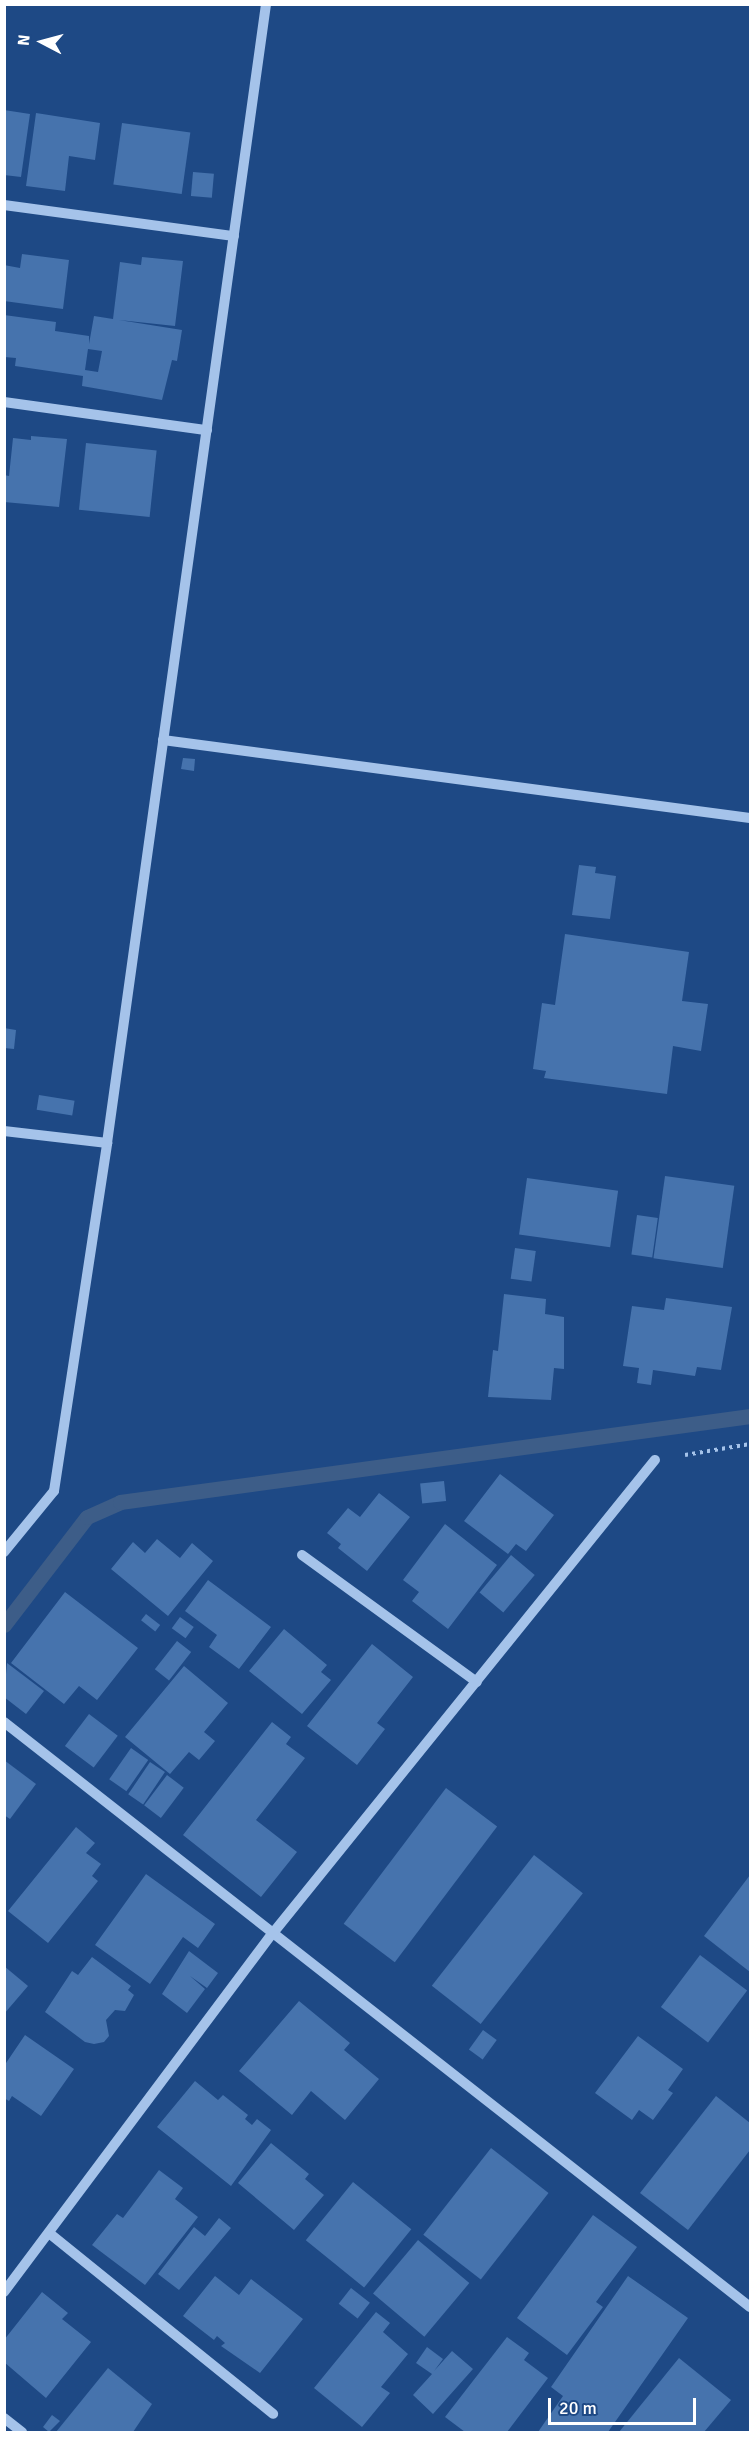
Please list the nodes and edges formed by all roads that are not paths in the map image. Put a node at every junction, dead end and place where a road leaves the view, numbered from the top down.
1 (266, 4) edge
2 (4, 205) edge
3 (234, 236) junction
4 (4, 402) edge
5 (207, 430) junction
6 (163, 740) junction
7 (750, 818) edge
8 (4, 1131) edge
9 (107, 1143) junction
10 (655, 1460) road end
11 (4, 1552) edge
12 (302, 1555) dead end
13 (477, 1682) junction
14 (4, 1722) edge
15 (273, 1932) junction
16 (49, 2233) junction
17 (4, 2292) edge
18 (750, 2307) edge
19 (273, 2414) dead end
20 (4, 2418) edge
21 (22, 2433) edge

1 - 3 street
2 - 3 street
3 - 5 street
4 - 5 street
5 - 6 street
6 - 7 street
6 - 9 street
8 - 9 street
9 - 11 street
10 - 13 street
12 - 13 street
13 - 15 street
14 - 15 street
15 - 16 street
15 - 18 street
16 - 17 street
16 - 19 street
20 - 21 street

